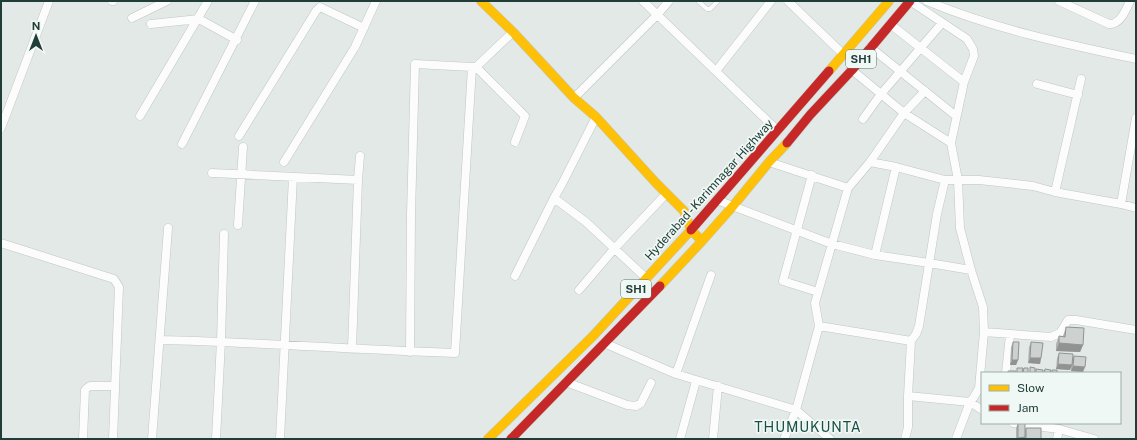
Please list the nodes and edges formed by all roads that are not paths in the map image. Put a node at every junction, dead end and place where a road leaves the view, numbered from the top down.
1 (49, 1) edge
2 (167, 1) edge
3 (208, 1) edge
4 (255, 1) edge
5 (376, 1) edge
6 (481, 1) edge
7 (643, 1) edge
8 (669, 1) edge
9 (698, 1) edge
10 (718, 1) edge
11 (772, 1) edge
12 (788, 1) edge
13 (890, 1) edge
14 (910, 1) edge
15 (927, 1) edge
16 (1059, 1) edge
17 (1130, 1) edge
18 (658, 14) junction
19 (132, 18) dead end
20 (199, 19) junction
21 (942, 23) junction
22 (151, 24) dead end
23 (890, 24) junction
24 (364, 28) junction
25 (513, 32) junction
26 (237, 40) junction
27 (870, 47) junction
28 (920, 48) junction
29 (843, 54) junction
30 (1136, 59) edge
31 (474, 67) junction
32 (852, 70) junction
33 (716, 71) junction
34 (901, 73) junction
35 (1081, 79) dead end
36 (964, 82) junction
37 (1038, 84) dead end
38 (925, 91) junction
39 (881, 94) junction
40 (1078, 95) junction
41 (574, 98) junction
42 (904, 113) junction
43 (140, 116) dead end
44 (956, 116) junction
45 (596, 117) junction
46 (1136, 118) edge
47 (863, 119) dead end
48 (1, 128) edge
49 (778, 131) junction
50 (240, 136) dead end
51 (515, 142) dead end
52 (951, 143) junction
53 (182, 144) dead end
54 (243, 148) dead end
55 (360, 156) dead end
56 (284, 162) dead end
57 (768, 162) junction
58 (870, 162) junction
59 (896, 167) junction
60 (212, 173) dead end
61 (242, 174) junction
62 (812, 175) junction
63 (293, 177) junction
64 (358, 180) junction
65 (945, 180) junction
66 (958, 180) junction
67 (848, 188) junction
68 (1055, 192) junction
69 (666, 194) junction
70 (554, 198) junction
71 (717, 200) junction
72 (1121, 204) junction
73 (733, 206) junction
74 (1136, 208) edge
75 (684, 211) junction
76 (703, 217) junction
77 (238, 225) dead end
78 (168, 228) dead end
79 (714, 228) junction
80 (796, 229) junction
81 (691, 230) junction
82 (224, 234) dead end
83 (702, 241) junction
84 (1, 243) edge
85 (832, 244) junction
86 (614, 249) junction
87 (875, 255) junction
88 (929, 263) junction
89 (971, 270) junction
90 (711, 275) dead end
91 (515, 276) dead end
92 (646, 278) junction
93 (579, 290) dead end
94 (818, 292) junction
95 (819, 326) junction
96 (1136, 330) edge
97 (984, 332) junction
98 (1010, 335) junction
99 (160, 340) junction
100 (221, 341) junction
101 (910, 341) junction
102 (604, 343) junction
103 (285, 346) junction
104 (352, 349) junction
105 (410, 352) junction
106 (1006, 372) edge
107 (676, 374) junction
108 (696, 381) junction
109 (566, 382) junction
110 (651, 383) dead end
111 (115, 386) junction
112 (718, 386) junction
113 (908, 396) junction
114 (970, 402) junction
115 (981, 409) edge
116 (796, 410) junction
117 (1021, 424) edge
118 (1059, 429) junction
119 (83, 439) edge
120 (113, 439) edge
121 (152, 439) edge
122 (216, 439) edge
123 (280, 439) edge
124 (488, 439) edge
125 (511, 439) edge
126 (680, 439) edge
127 (713, 439) edge
128 (784, 439) edge
129 (830, 439) edge
130 (905, 439) edge
131 (956, 439) edge
132 (1057, 439) edge
133 (1094, 439) edge

1 - 48 street
2 - 19 street
3 - 20 street
4 - 26 street
5 - 24 street
6 - 25 main road
7 - 18 street
8 - 18 street
9 - 10 lane
11 - 33 street
12 - 29 street
13 - 29 main road, Hyderabad - Karimnagar Highway / SH1
14 - 21 street
14 - 23 main road, SH1
15 - 30 street
16 - 17 street
18 - 33 street
18 - 41 street
20 - 22 street
20 - 26 street
20 - 43 street
21 - 28 street
21 - 36 street
23 - 27 main road, SH1
23 - 28 street
24 - 50 street
24 - 56 street
25 - 31 street
25 - 41 main road
26 - 53 street
27 - 32 main road, SH1
27 - 34 street
28 - 34 street
28 - 36 street
29 - 49 main road, Hyderabad - Karimnagar Highway / SH1
31 - 51 street
31 - 105 street
31 - 105 street
32 - 39 street
32 - 57 main road, SH1
33 - 49 street
34 - 38 street
34 - 39 street
35 - 40 street
36 - 44 street
37 - 40 street
38 - 42 street
38 - 44 street
39 - 42 street
39 - 47 street
40 - 68 street
41 - 45 main road
42 - 52 street
42 - 58 street
44 - 52 street
45 - 69 main road
45 - 70 street
46 - 72 street
49 - 71 main road, Hyderabad - Karimnagar Highway / SH1
52 - 66 street
54 - 61 street
55 - 64 street
57 - 62 street
57 - 73 main road, SH1
58 - 59 street
58 - 67 street
59 - 65 street
59 - 87 street
60 - 61 street
61 - 63 street
61 - 77 street
62 - 67 street
62 - 80 street
63 - 64 street
63 - 103 street
64 - 104 street
65 - 66 street
65 - 88 street
66 - 68 street
66 - 89 street
67 - 85 street
68 - 72 street
69 - 75 main road
69 - 86 street
70 - 86 street
70 - 91 street
71 - 73 street
71 - 76 main road, Hyderabad - Karimnagar Highway / SH1
72 - 74 street
73 - 79 main road, SH1
73 - 80 street
75 - 76 main road
75 - 81 main road
76 - 79 main road
76 - 81 main road, Hyderabad - Karimnagar Highway / SH1
78 - 99 street
79 - 83 main road, SH1
80 - 85 street
80 - 94 street
81 - 83 main road
81 - 92 main road, Hyderabad - Karimnagar Highway / SH1
82 - 100 street
83 - 102 main road, SH1
84 - 111 street
85 - 87 street
85 - 94 street
86 - 92 street
86 - 93 street
87 - 88 street
88 - 89 street
88 - 101 street
89 - 97 street
90 - 107 street
92 - 124 main road, Hyderabad - Karimnagar Highway / SH1
94 - 95 street
95 - 101 street
95 - 116 street
96 - 98 street
97 - 98 street
97 - 114 street
98 - 106 street
99 - 100 street
99 - 121 street
100 - 103 street
100 - 122 street
101 - 113 street
102 - 107 street
102 - 109 main road, SH1
103 - 104 street
103 - 123 street
104 - 105 street
107 - 108 street
108 - 112 street
108 - 126 street
109 - 110 street
109 - 125 main road, SH1
111 - 119 street
111 - 120 street
112 - 116 street
112 - 127 street
113 - 114 street
113 - 130 street
114 - 115 street
114 - 131 street
116 - 128 street
116 - 129 street
117 - 118 street
118 - 132 street
118 - 133 street

